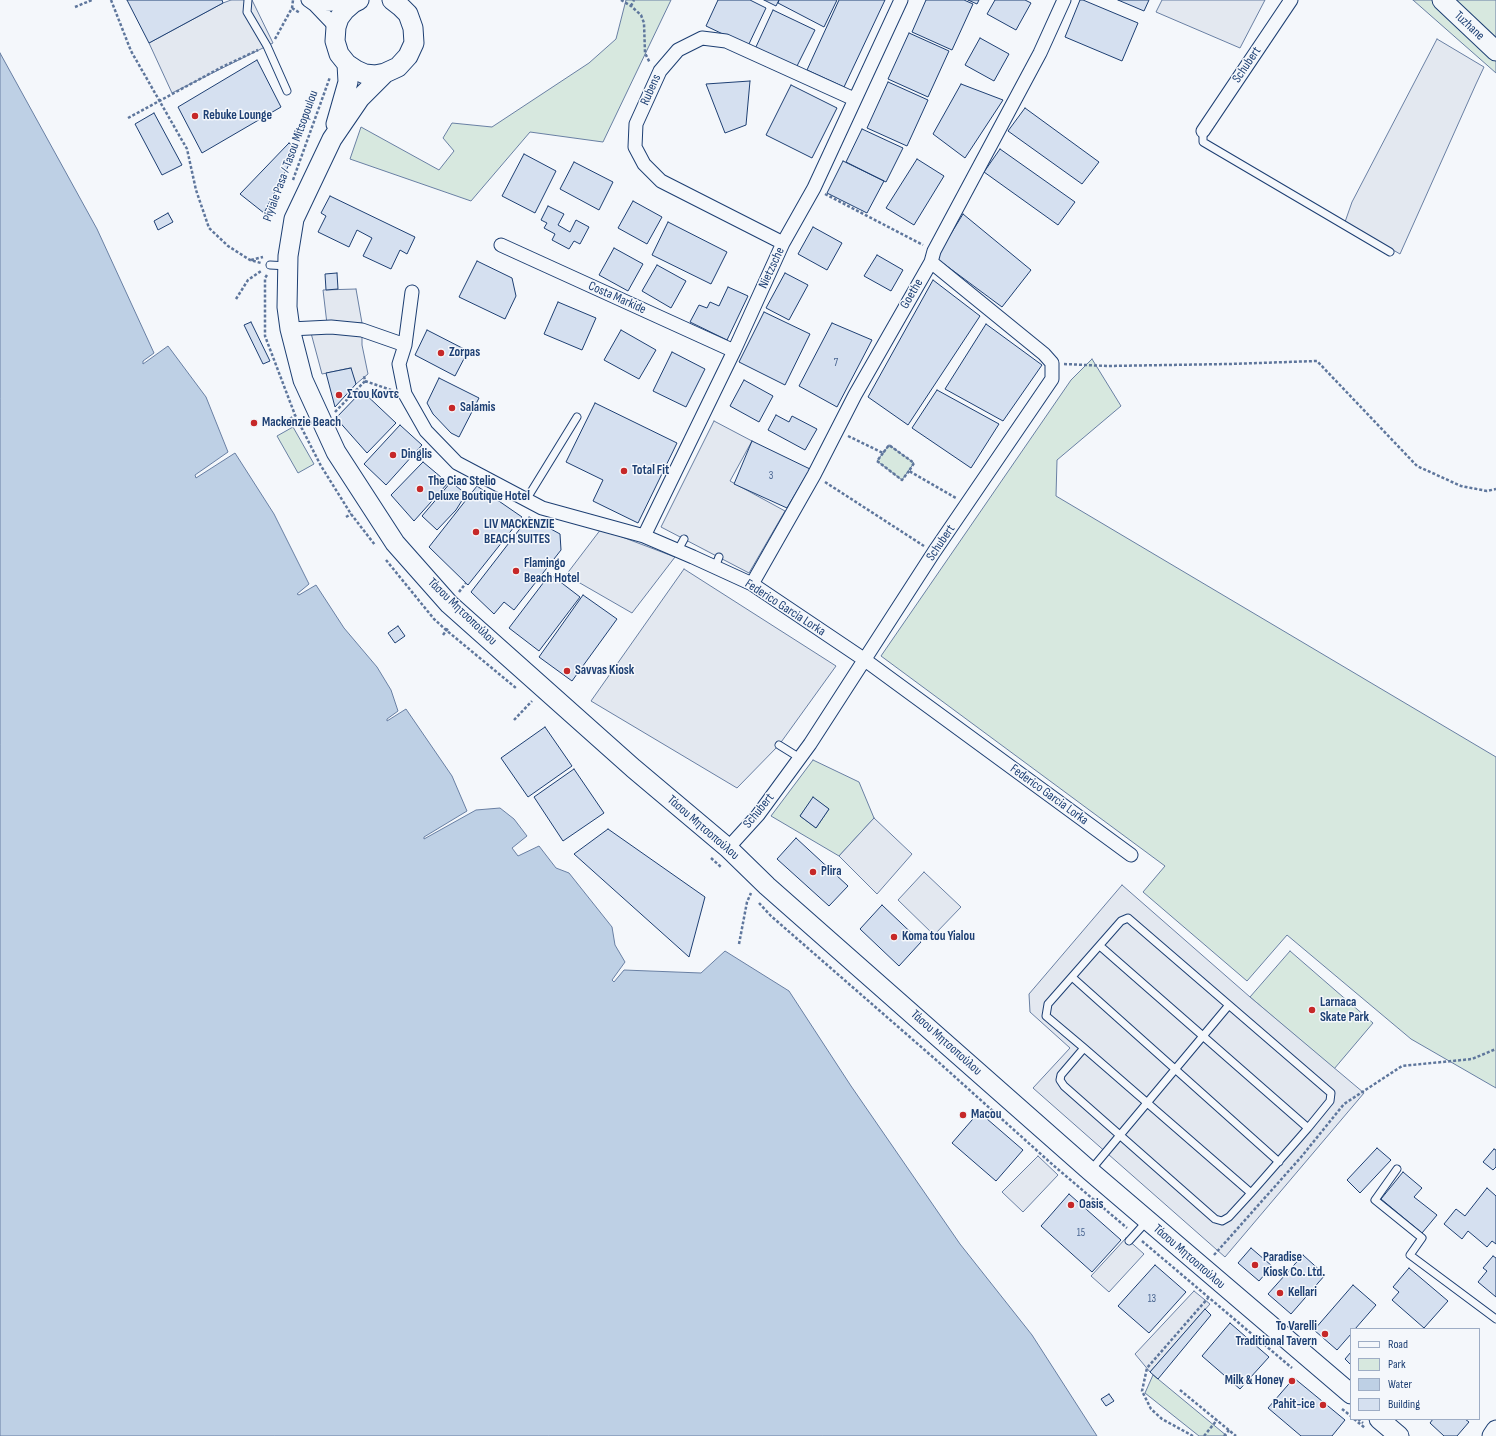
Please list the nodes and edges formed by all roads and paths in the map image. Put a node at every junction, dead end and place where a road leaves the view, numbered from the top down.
1 (92, 0) edge
2 (111, 0) edge
3 (248, 0) edge
4 (293, 0) edge
5 (392, 0) edge
6 (621, 0) edge
7 (634, 0) edge
8 (901, 0) edge
9 (1064, 0) edge
10 (1291, 0) edge
11 (1442, 0) edge
12 (356, 2) edge
13 (312, 3) edge
14 (631, 6) junction
15 (75, 7) dead end
16 (412, 7) edge
17 (336, 27) junction
18 (267, 46) junction
19 (1496, 52) edge
20 (340, 69) junction
21 (660, 70) junction
22 (386, 73) junction
23 (287, 91) dead end
24 (159, 100) junction
25 (854, 100) junction
26 (128, 118) dead end
27 (1203, 131) joint
28 (332, 139) junction
29 (292, 182) dead end
30 (814, 188) junction
31 (783, 244) junction
32 (501, 245) dead end
33 (1390, 252) dead end
34 (932, 256) junction
35 (279, 266) junction
36 (412, 292) dead end
37 (236, 299) dead end
38 (290, 329) junction
39 (405, 345) junction
40 (734, 351) junction
41 (1052, 363) junction
42 (364, 376) dead end
43 (365, 381) junction
44 (405, 394) junction
45 (294, 415) dead end
46 (577, 417) dead end
47 (290, 419) dead end
48 (323, 424) junction
49 (837, 430) junction
50 (883, 453) junction
51 (909, 471) junction
52 (814, 475) junction
53 (1496, 490) edge
54 (526, 500) junction
55 (967, 504) junction
56 (351, 514) dead end
57 (346, 517) dead end
58 (644, 536) junction
59 (934, 552) junction
60 (752, 584) junction
61 (449, 627) dead end
62 (443, 635) dead end
63 (865, 660) junction
64 (532, 701) dead end
65 (514, 720) dead end
66 (779, 745) dead end
67 (800, 758) junction
68 (728, 848) junction
69 (1131, 855) dead end
70 (747, 902) dead end
71 (739, 944) dead end
72 (1100, 946) junction
73 (1072, 977) junction
74 (1229, 1005) junction
75 (1203, 1036) junction
76 (1084, 1048) junction
77 (1496, 1049) edge
78 (1176, 1069) junction
79 (1147, 1103) junction
80 (1308, 1128) junction
81 (1120, 1136) junction
82 (1279, 1162) junction
83 (1397, 1169) dead end
84 (1090, 1171) junction
85 (1251, 1193) junction
86 (1147, 1220) junction
87 (1129, 1241) dead end
88 (1202, 1268) junction
89 (1222, 1285) junction
90 (1496, 1319) edge
91 (1180, 1390) dead end
92 (1350, 1393) edge
93 (1217, 1420) junction
94 (1380, 1420) edge
95 (1229, 1430) junction
96 (1496, 1430) edge
97 (1194, 1436) edge
98 (1204, 1436) edge
99 (1224, 1436) edge
100 (1236, 1436) edge
101 (1399, 1436) edge
102 (1492, 1436) edge

1 - 15 path
2 - 24 path
3 - 18 lane
4 - 18 path
5 - 16 street, Τάσου Μητσοπούλου
6 - 14 path
7 - 14 path
8 - 25 street, Nietzsche
9 - 34 street, Goethe
10 - 27 street, Schubert
11 - 19 street, Tuzhane
12 - 13 street
12 - 17 street
13 - 17 street
14 - 21 path
16 - 22 street, Τάσου Μητσοπούλου
17 - 20 street
18 - 23 lane
18 - 24 path
20 - 22 street
20 - 28 street, Τάσου Μητσοπούλου
20 - 29 path, Piyiale Pasa / Tasou Mitsopoulou
21 - 25 street, Rubens
21 - 31 street, Rubens
22 - 28 street, Τάσου Μητσοπούλου
24 - 26 path
24 - 35 path
25 - 30 street, Nietzsche
27 - 33 lane
28 - 35 street, Τάσου Μητσοπούλου
30 - 31 street, Nietzsche
30 - 34 path
31 - 40 street, Nietzsche
32 - 40 street, Costa Markide
34 - 41 street
34 - 49 street, Goethe
35 - 37 path
35 - 38 street, Τάσου Μητσοπούλου
36 - 39 street, Federico Garcia Lorka
38 - 39 street
38 - 48 street, Τάσου Μητσοπούλου
39 - 44 street, Federico Garcia Lorka
40 - 58 street, Nietzsche
41 - 53 path
41 - 55 street, Schubert
42 - 43 path
43 - 44 path
43 - 48 path
44 - 54 street, Federico Garcia Lorka
45 - 47 path
46 - 54 lane
48 - 68 street, Τάσου Μητσοπούλου
49 - 50 path
49 - 52 street, Goethe
50 - 51 path
50 - 51 path
51 - 55 path
52 - 59 path
52 - 60 street, Goethe
54 - 58 street, Federico Garcia Lorka
55 - 59 street, Schubert
56 - 57 path
58 - 60 street, Federico Garcia Lorka
59 - 63 street, Schubert
60 - 63 street, Federico Garcia Lorka
61 - 62 path
63 - 67 street, Schubert
63 - 69 street, Federico Garcia Lorka
64 - 65 path
66 - 67 lane
67 - 68 street, Schubert
68 - 84 street, Τάσου Μητσοπούλου
70 - 71 path
72 - 73 lane
72 - 74 lane
72 - 75 lane
73 - 76 lane
73 - 78 lane
74 - 75 lane
74 - 80 lane
75 - 78 lane
75 - 80 lane
76 - 79 lane
76 - 81 lane
77 - 88 path
78 - 79 lane
78 - 82 lane
79 - 81 lane
79 - 85 lane
80 - 82 lane
81 - 84 lane
81 - 85 lane
82 - 85 lane
83 - 90 lane
84 - 86 street, Τάσου Μητσοπούλου
86 - 87 lane
86 - 88 street, Τάσου Μητσοπούλου
88 - 89 street, Τάσου Μητσοπούλου
89 - 92 street, Τάσου Μητσοπούλου
89 - 97 path
91 - 93 path
93 - 95 path
93 - 98 path
94 - 101 street
95 - 99 path
95 - 100 path
96 - 102 street

